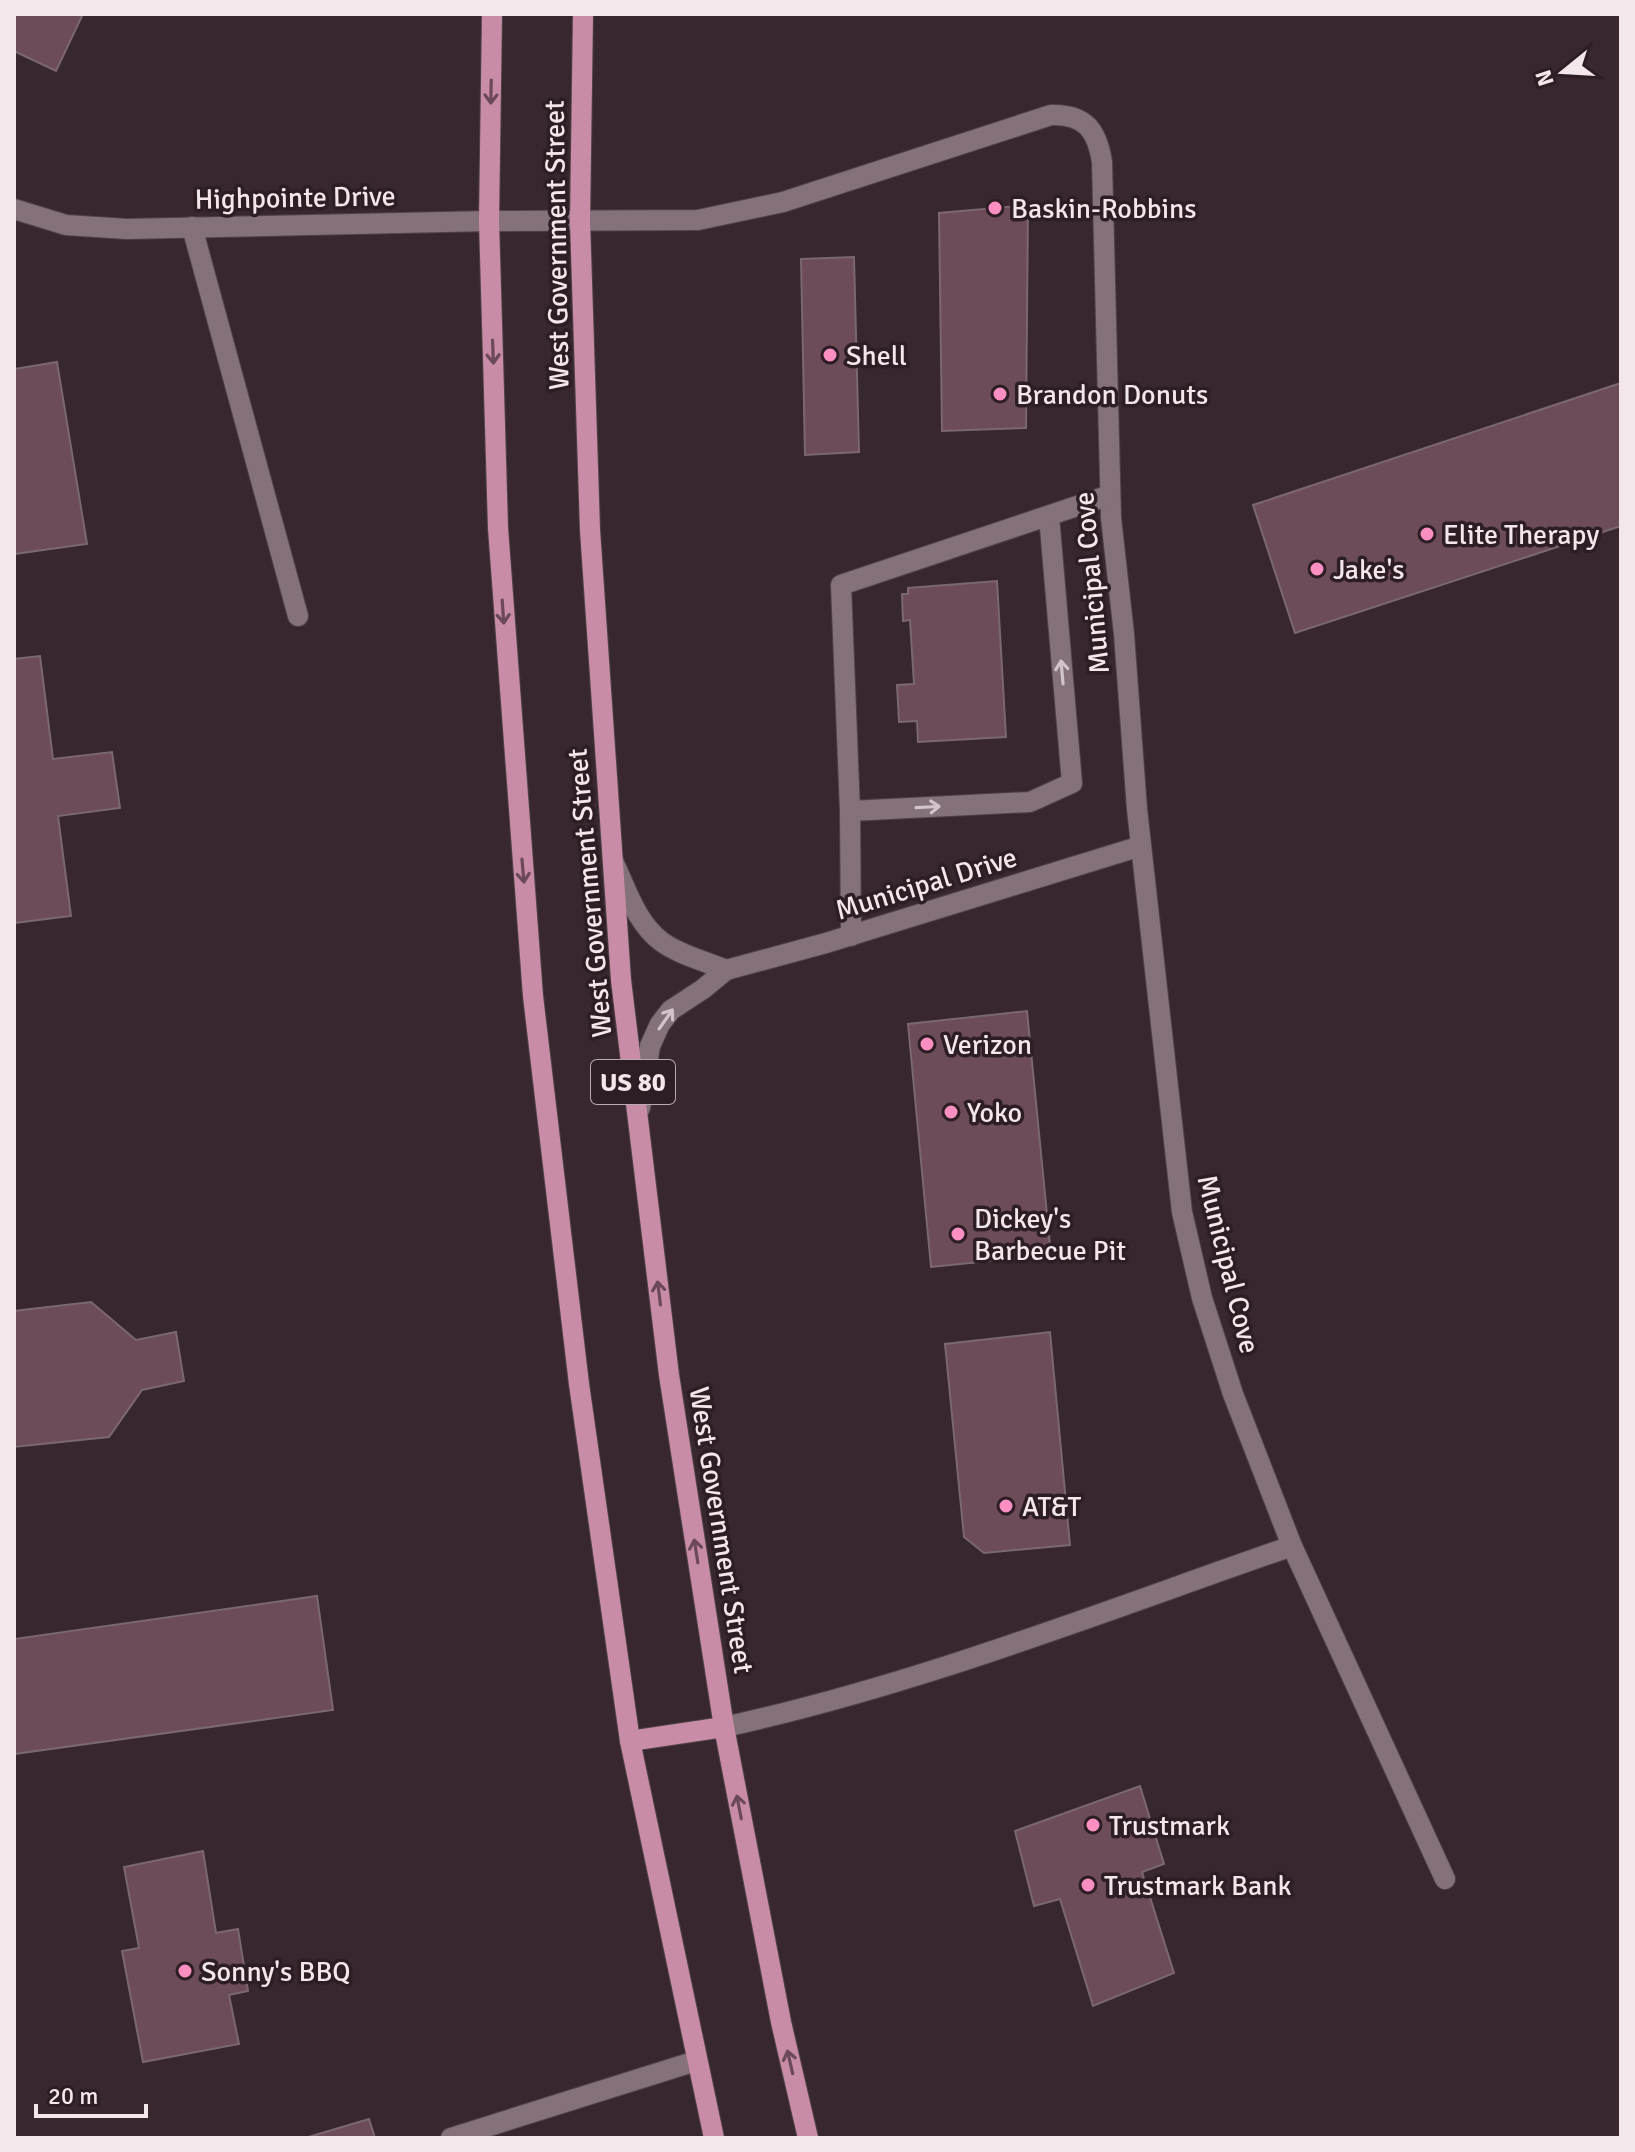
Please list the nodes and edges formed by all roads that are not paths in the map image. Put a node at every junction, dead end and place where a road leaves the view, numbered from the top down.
1 (492, 14) edge
2 (583, 14) edge
3 (14, 209) edge
4 (489, 221) junction
5 (580, 221) junction
6 (192, 227) junction
7 (1110, 495) junction
8 (1049, 516) junction
9 (298, 616) dead end
10 (850, 811) junction
11 (1141, 846) junction
12 (613, 861) junction
13 (851, 936) junction
14 (726, 970) junction
15 (638, 1120) junction
16 (1292, 1546) junction
17 (724, 1727) junction
18 (630, 1741) junction
19 (1445, 1879) dead end
20 (696, 2061) junction
21 (451, 2138) edge
22 (714, 2138) edge
23 (808, 2138) edge

1 -> 4 main road
2 - 5 main road, West Government Street / US 80
3 - 6 street, Highpointe Drive
4 - 5 street, Highpointe Drive
4 - 6 street, Highpointe Drive
4 -> 18 main road
5 - 7 street, Municipal Cove
5 - 12 main road, West Government Street / US 80
6 - 9 street
7 - 8 street
7 - 11 street, Municipal Cove
8 - 10 street
10 -> 8 street
10 - 13 street
11 - 13 street, Municipal Drive
11 - 16 street, Municipal Cove
12 - 14 street
12 - 15 main road, West Government Street / US 80
13 - 14 street, Municipal Drive
15 -> 14 street, Municipal Drive
17 -> 15 main road, West Government Street / US 80
16 - 17 street
16 - 19 street, Municipal Cove
17 - 18 main road
23 -> 17 main road, West Government Street / US 80
18 - 20 main road
20 - 21 street
20 - 22 main road

